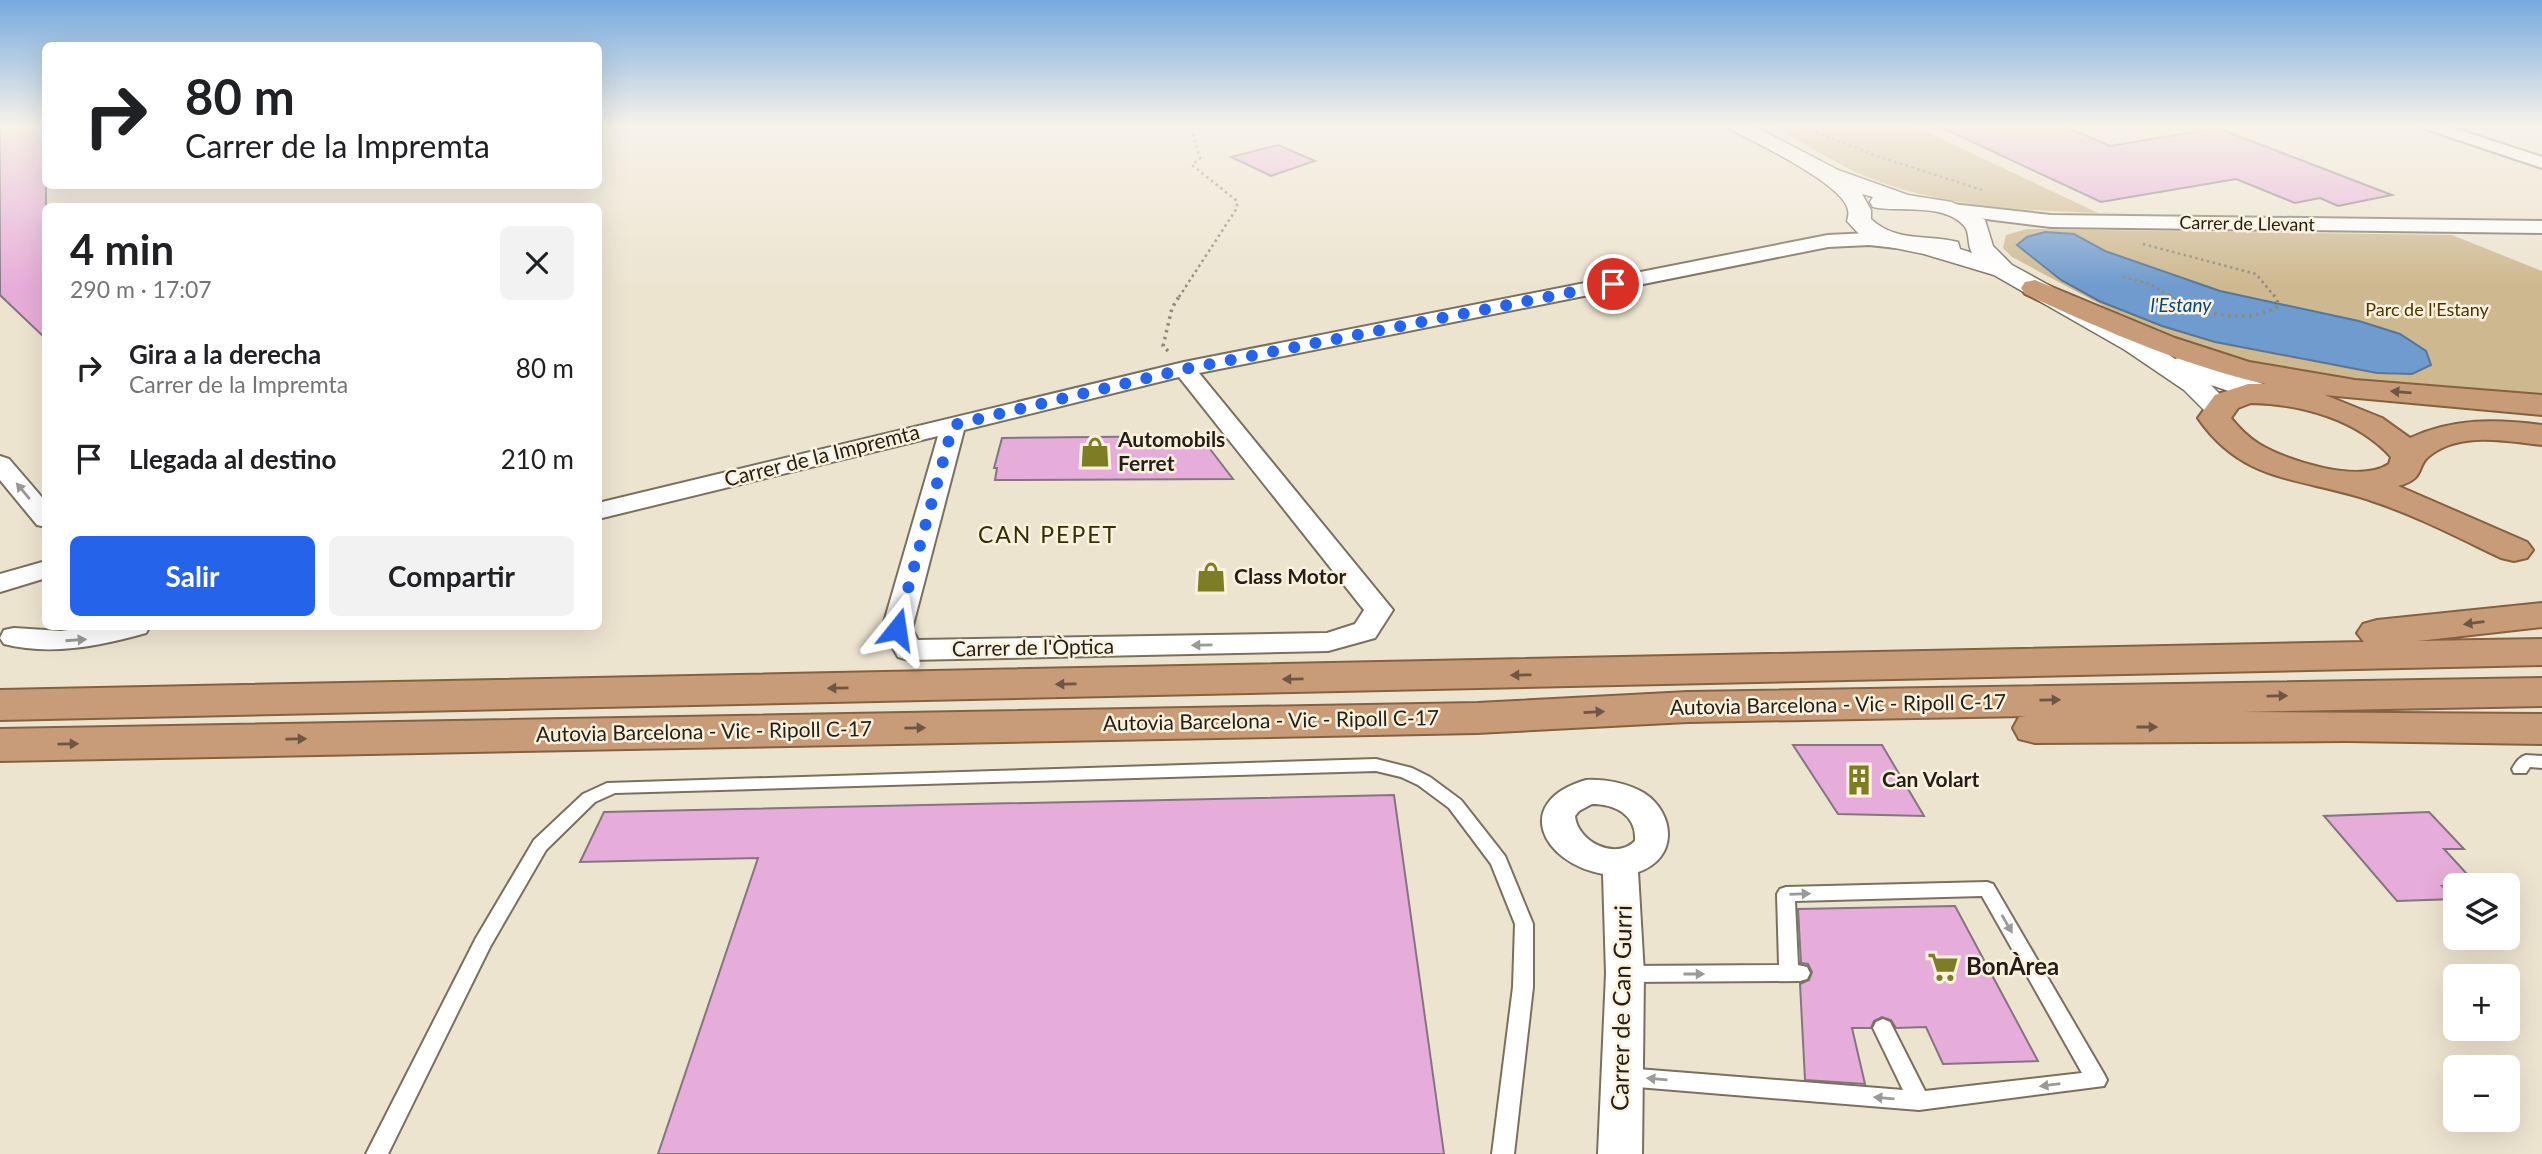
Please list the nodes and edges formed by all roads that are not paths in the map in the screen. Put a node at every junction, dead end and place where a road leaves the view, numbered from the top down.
1 (1835, 179) edge
2 (1841, 179) edge
3 (1905, 201) junction
4 (1952, 210) junction
5 (1860, 216) junction
6 (2051, 221) junction
7 (2542, 227) edge
8 (1979, 234) junction
9 (1828, 241) junction
10 (1897, 242) junction
11 (1926, 247) junction
12 (2003, 270) junction
13 (2035, 288) junction
14 (2135, 344) junction
15 (1185, 369) junction
16 (2264, 394) junction
17 (2542, 405) edge
18 (2217, 407) junction
19 (2340, 410) junction
20 (2542, 419) edge
21 (953, 425) junction
22 (2542, 435) edge
23 (2407, 462) junction
24 (0, 464) edge
25 (2339, 481) junction
26 (602, 509) edge
27 (42, 514) edge
28 (2528, 558) edge
29 (42, 570) edge
30 (0, 583) edge
31 (2542, 615) edge
32 (42, 627) edge
33 (122, 630) edge
34 (7, 638) edge
35 (2542, 652) edge
36 (1684, 690) junction
37 (2542, 692) edge
38 (0, 705) edge
39 (2398, 728) junction
40 (2542, 729) edge
41 (0, 745) edge
42 (2531, 757) edge
43 (2542, 762) edge
44 (1618, 862) dead end
45 (1625, 974) junction
46 (1883, 1028) dead end
47 (1622, 1077) junction
48 (1919, 1101) junction
49 (377, 1154) edge
50 (1503, 1154) edge
51 (1620, 1154) edge

1 - 5 street
2 - 3 street
3 - 4 street
3 - 5 street
4 - 6 street, Carrer de Llevant
4 - 8 street
5 - 9 street
5 - 10 street
6 - 7 street, Carrer de Llevant
6 - 8 street
8 - 11 street
8 - 12 street
9 - 10 street
9 - 15 street, Carrer de la Impremta
10 - 11 street
11 - 12 street
12 - 13 street
13 - 14 street
17 -> 13 highway
14 - 16 street
14 - 18 street
15 - 21 street, Carrer de la Impremta
15 -> 21 street, Carrer de l'Òptica
16 - 18 highway
16 - 19 highway
18 - 25 highway
19 - 20 highway
19 - 23 highway
21 - 26 street, Carrer de la Impremta
22 - 23 highway
23 - 25 highway
23 - 28 highway
27 -> 24 street
25 - 28 highway
29 - 30 street
31 -> 36 highway
32 - 34 street
34 -> 33 street
35 - 36 highway, Autovia Barcelona - Vic - Ripoll C-17
36 -> 37 highway, Autovia Barcelona - Vic - Ripoll C-17
36 -> 38 highway, Autovia Barcelona - Vic - Ripoll C-17
36 -> 39 highway
41 -> 36 highway, Autovia Barcelona - Vic - Ripoll C-17
39 - 40 highway
39 - 42 highway
42 - 43 lane
44 - 45 street, Carrer de Can Gurri
45 - 47 street, Carrer de Can Gurri
45 -> 48 lane
46 - 48 lane
48 -> 47 lane
47 - 51 street, Carrer de Can Gurri
49 - 50 lane

